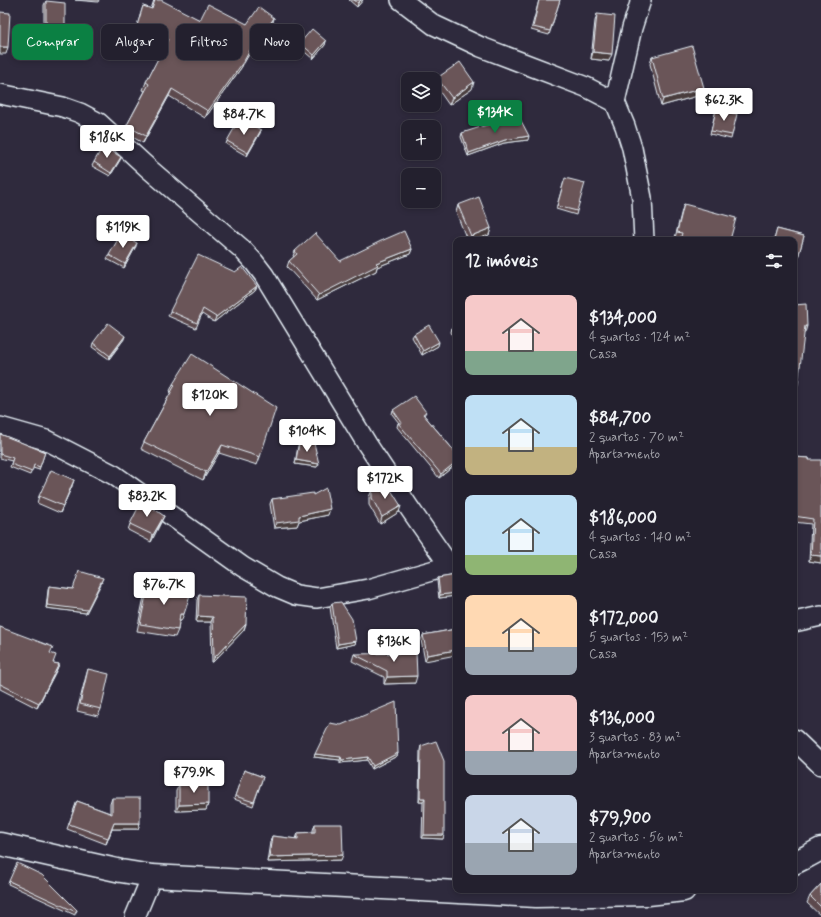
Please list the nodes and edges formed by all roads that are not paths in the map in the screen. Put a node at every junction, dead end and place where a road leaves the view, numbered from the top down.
1 (400, 0) edge
2 (641, 0) edge
3 (0, 94) edge
4 (615, 102) junction
5 (644, 237) edge
6 (0, 427) edge
7 (453, 564) edge
8 (821, 616) edge
9 (797, 621) edge
10 (797, 742) edge
11 (821, 765) edge
12 (0, 844) edge
13 (821, 849) edge
14 (797, 861) edge
15 (152, 876) junction
16 (453, 892) edge
17 (478, 893) edge
18 (657, 893) edge
19 (135, 917) edge

1 - 4 street
2 - 4 street
3 - 7 street
4 - 5 street
6 - 7 street
8 - 9 street
10 - 11 street
12 - 15 street
13 - 14 street
15 - 16 street
15 - 19 street
17 - 18 street

